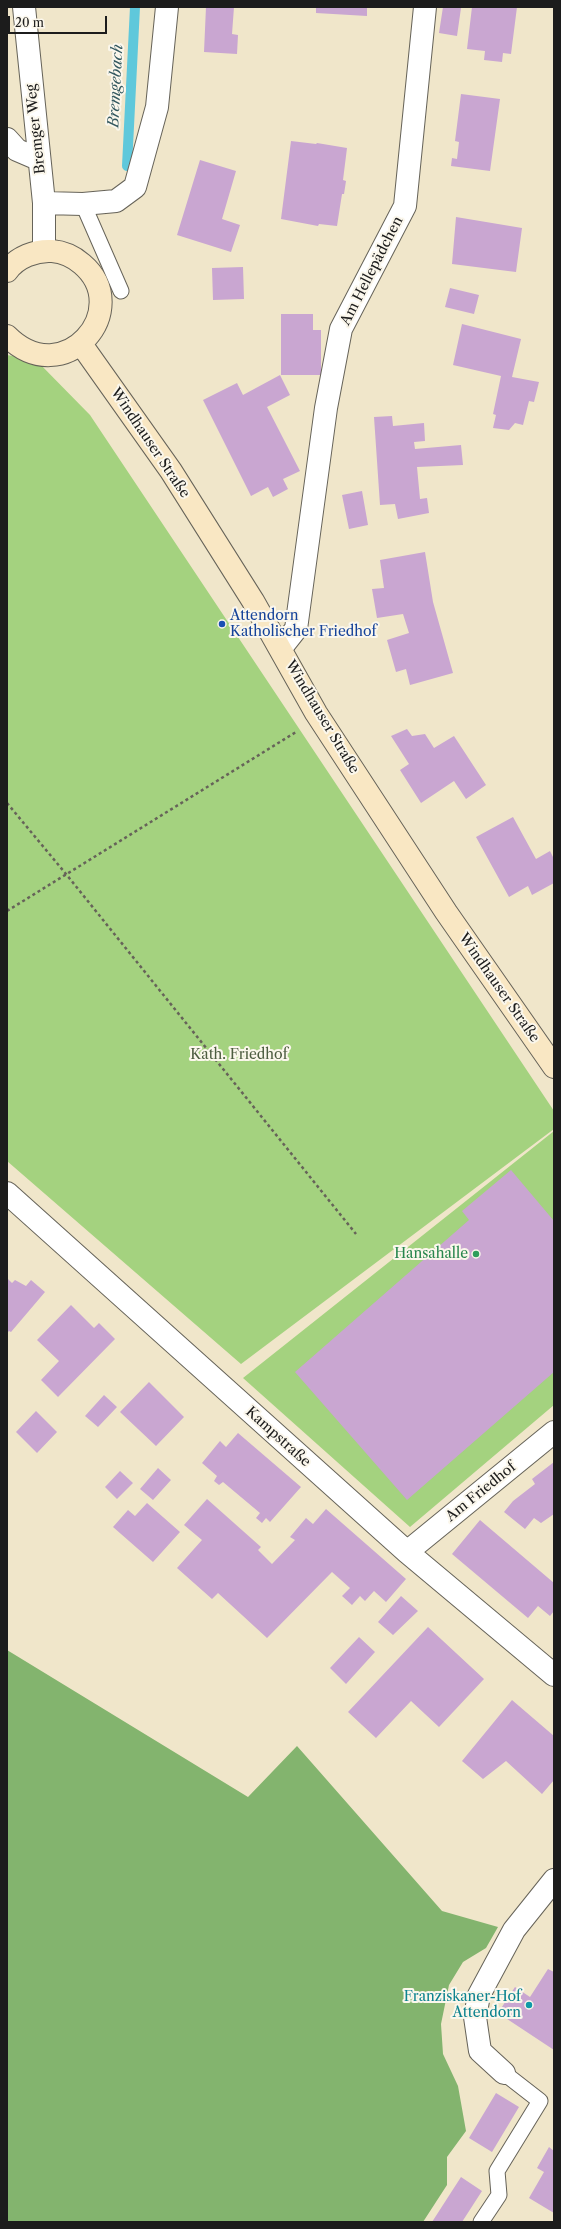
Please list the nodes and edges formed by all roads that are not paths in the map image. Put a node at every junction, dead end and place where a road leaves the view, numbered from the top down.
1 (24, 7) edge
2 (167, 7) edge
3 (425, 7) edge
4 (7, 139) edge
5 (38, 159) junction
6 (44, 203) junction
7 (83, 204) junction
8 (44, 251) junction
9 (7, 271) edge
10 (121, 291) dead end
11 (7, 336) edge
12 (81, 344) junction
13 (281, 648) junction
14 (554, 1067) edge
15 (7, 1193) edge
16 (554, 1432) edge
17 (407, 1552) junction
18 (554, 1675) edge
19 (554, 1880) edge
20 (504, 2073) joint
21 (481, 2222) edge

1 - 5 street, Bremger Weg
2 - 7 street
3 - 13 street, Am Hellepädchen
4 - 5 street
5 - 6 street, Bremger Weg
6 - 7 street
6 - 8 street, Bremger Weg
7 - 10 lane
8 - 9 main road
8 - 12 main road
11 - 12 main road
12 - 13 main road, Windhauser Straße
13 - 14 main road, Windhauser Straße
15 - 17 street, Kampstraße
16 - 17 street, Am Friedhof
17 - 18 street, Kampstraße
19 - 20 street
20 - 21 lane

